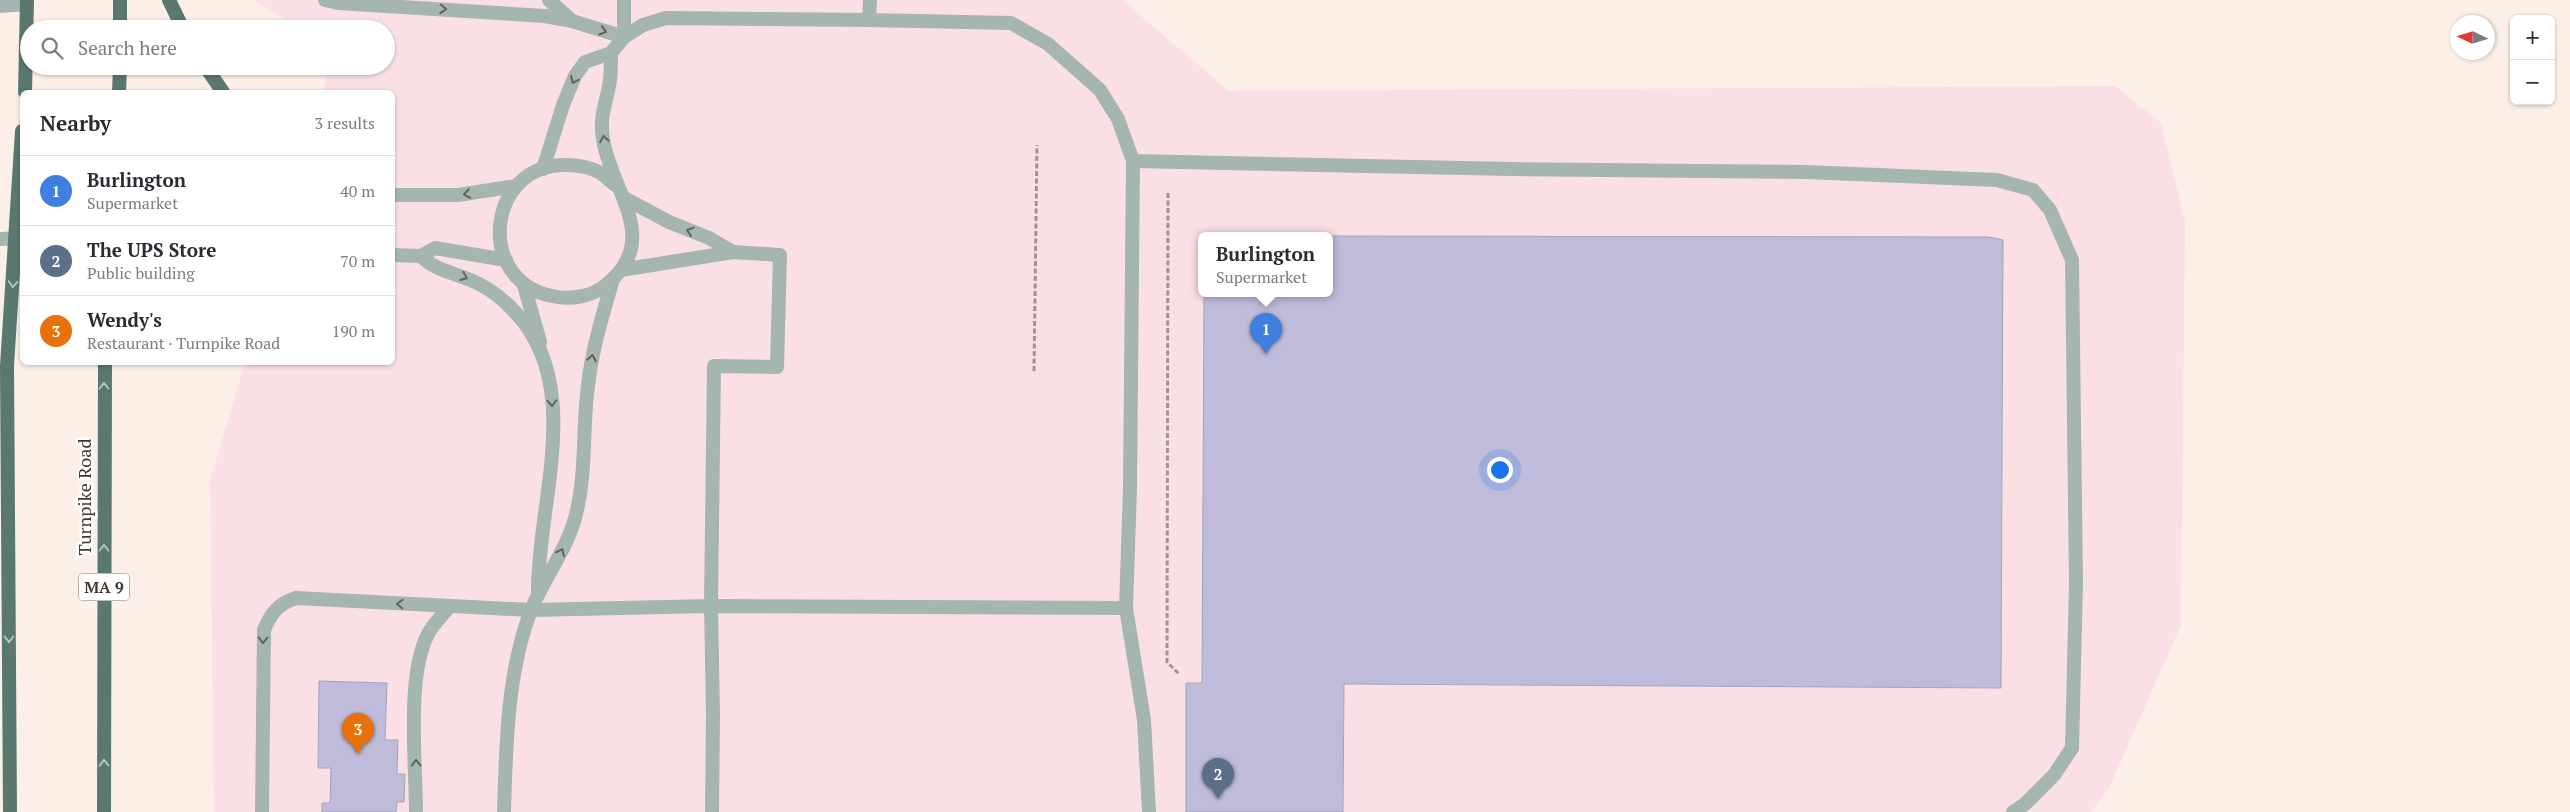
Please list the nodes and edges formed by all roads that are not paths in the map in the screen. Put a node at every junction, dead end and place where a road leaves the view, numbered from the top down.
1 (120, 0) edge
2 (169, 0) edge
3 (325, 0) edge
4 (549, 0) edge
5 (624, 0) edge
6 (870, 0) edge
7 (27, 2) edge
8 (0, 6) edge
9 (27, 20) edge
10 (120, 20) edge
11 (179, 20) edge
12 (869, 20) junction
13 (572, 21) junction
14 (624, 38) junction
15 (611, 53) junction
16 (25, 75) edge
17 (120, 75) edge
18 (211, 75) edge
19 (25, 90) edge
20 (119, 90) edge
21 (222, 90) edge
22 (1133, 161) junction
23 (542, 169) junction
24 (516, 186) junction
25 (620, 192) junction
26 (395, 195) edge
27 (20, 203) edge
28 (0, 239) edge
29 (19, 239) edge
30 (733, 252) junction
31 (395, 255) edge
32 (421, 256) junction
33 (506, 260) junction
34 (617, 274) junction
35 (524, 285) junction
36 (543, 359) junction
37 (105, 365) edge
38 (538, 595) junction
39 (710, 606) junction
40 (449, 607) junction
41 (1126, 608) junction
42 (531, 610) junction
43 (10, 812) edge
44 (104, 812) edge
45 (262, 812) edge
46 (416, 812) edge
47 (504, 812) edge
48 (712, 812) edge
49 (1149, 812) edge
50 (2013, 812) edge

1 - 10 highway
2 - 11 highway
3 -> 13 lane
4 - 13 lane
5 - 14 lane
6 - 12 lane
7 - 8 lane
7 - 9 highway
12 - 14 lane
12 - 22 lane
13 -> 14 lane
14 - 15 lane
15 -> 23 lane
25 -> 15 lane
16 - 19 highway
17 - 20 highway
18 - 21 highway
22 - 41 lane
22 - 50 lane
23 - 24 lane
23 - 25 lane
24 -> 26 lane
24 - 33 lane
30 -> 25 lane
25 - 34 lane
27 - 29 highway
28 - 29 lane
29 -> 43 highway
30 - 34 lane
30 - 39 lane
31 - 32 lane
32 - 33 lane
32 -> 36 lane
33 - 35 lane
34 - 35 lane
38 -> 34 lane
35 - 36 lane
36 -> 38 lane
44 -> 37 highway, Turnpike Road / MA 9
38 - 42 lane
39 - 41 lane
39 - 42 lane
39 - 48 lane
40 - 42 lane
40 -> 45 lane
46 -> 40 lane
41 - 49 lane
42 - 47 lane

